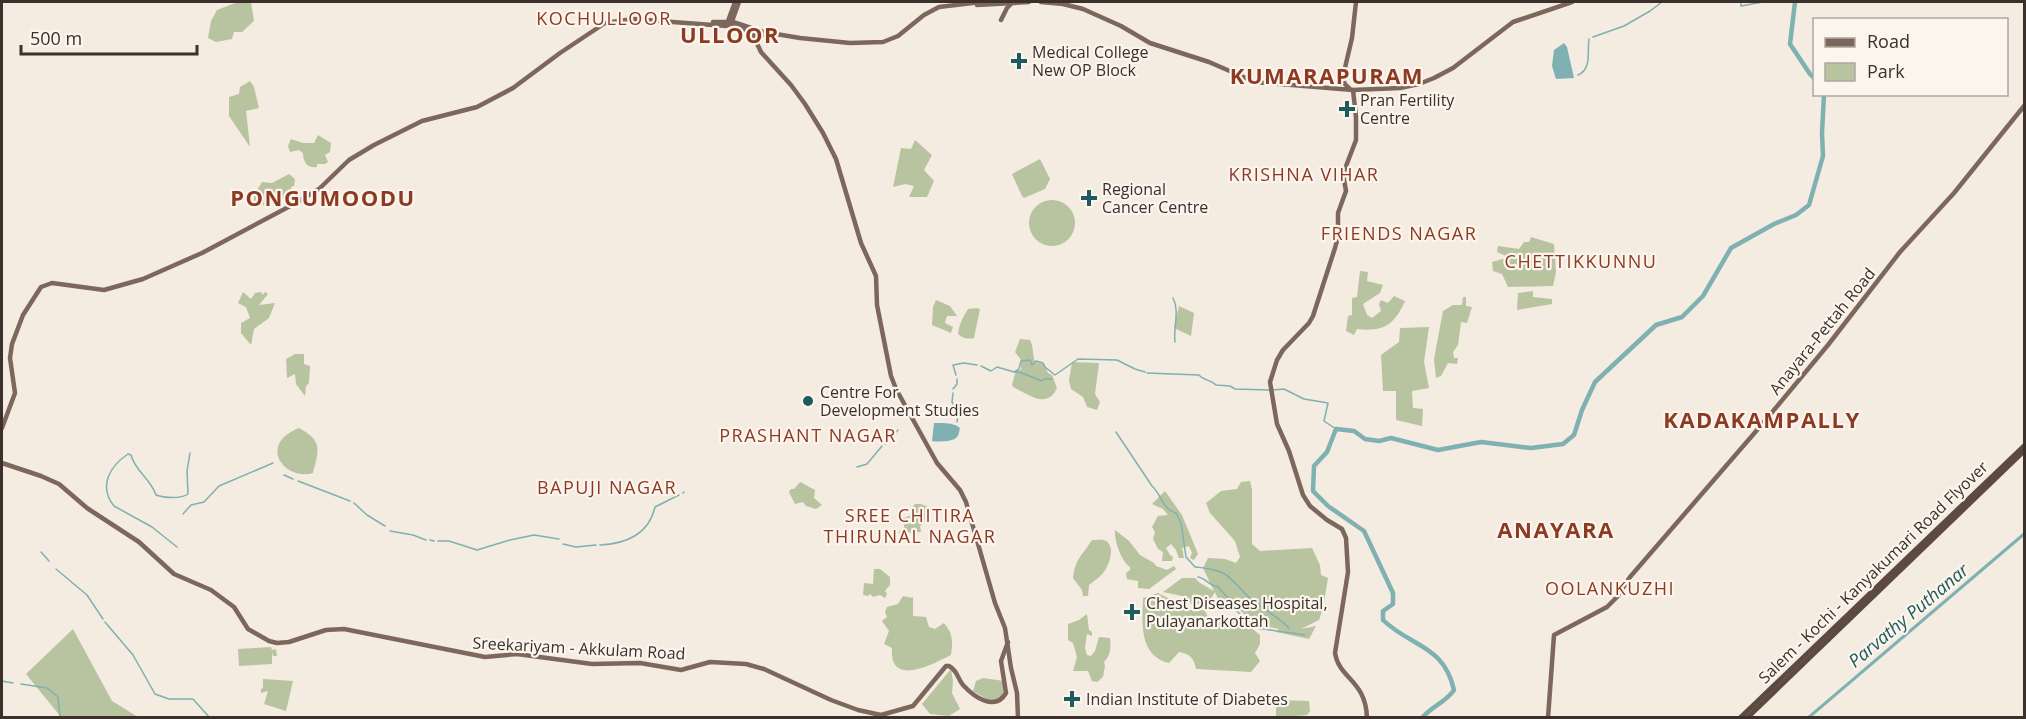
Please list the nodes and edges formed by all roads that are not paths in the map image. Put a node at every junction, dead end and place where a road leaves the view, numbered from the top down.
1 (737, 2) edge
2 (981, 2) edge
3 (1029, 2) edge
4 (1041, 2) edge
5 (1356, 2) edge
6 (1572, 2) edge
7 (1012, 3) junction
8 (996, 4) junction
9 (731, 22) junction
10 (742, 29) junction
11 (752, 31) junction
12 (755, 40) junction
13 (1344, 80) junction
14 (1331, 88) junction
15 (1353, 90) junction
16 (2025, 106) edge
17 (2, 428) edge
18 (2025, 446) edge
19 (2025, 451) edge
20 (2, 463) edge
21 (1008, 642) junction
22 (1018, 717) edge
23 (1366, 717) edge
24 (1548, 717) edge
25 (1740, 717) edge
26 (1747, 717) edge

1 - 9 main road
2 - 11 main road
3 - 7 main road
4 - 14 main road
5 - 13 main road
6 - 15 main road
7 - 8 main road
7 - 8 main road
8 - 11 main road
9 - 10 main road
9 - 11 main road
9 - 17 main road
10 - 11 main road
10 - 12 main road
11 - 12 main road
12 - 21 main road
13 - 14 main road
13 - 15 main road
14 - 15 main road
15 - 23 main road
16 - 24 main road, Anayara-Pettah Road
18 - 25 highway, Salem - Kochi - Kanyakumari Road Flyover
19 - 26 highway, Salem - Kochi - Kanyakumari Road Flyover
20 - 21 main road, Sreekariyam - Akkulam Road
21 - 22 main road

